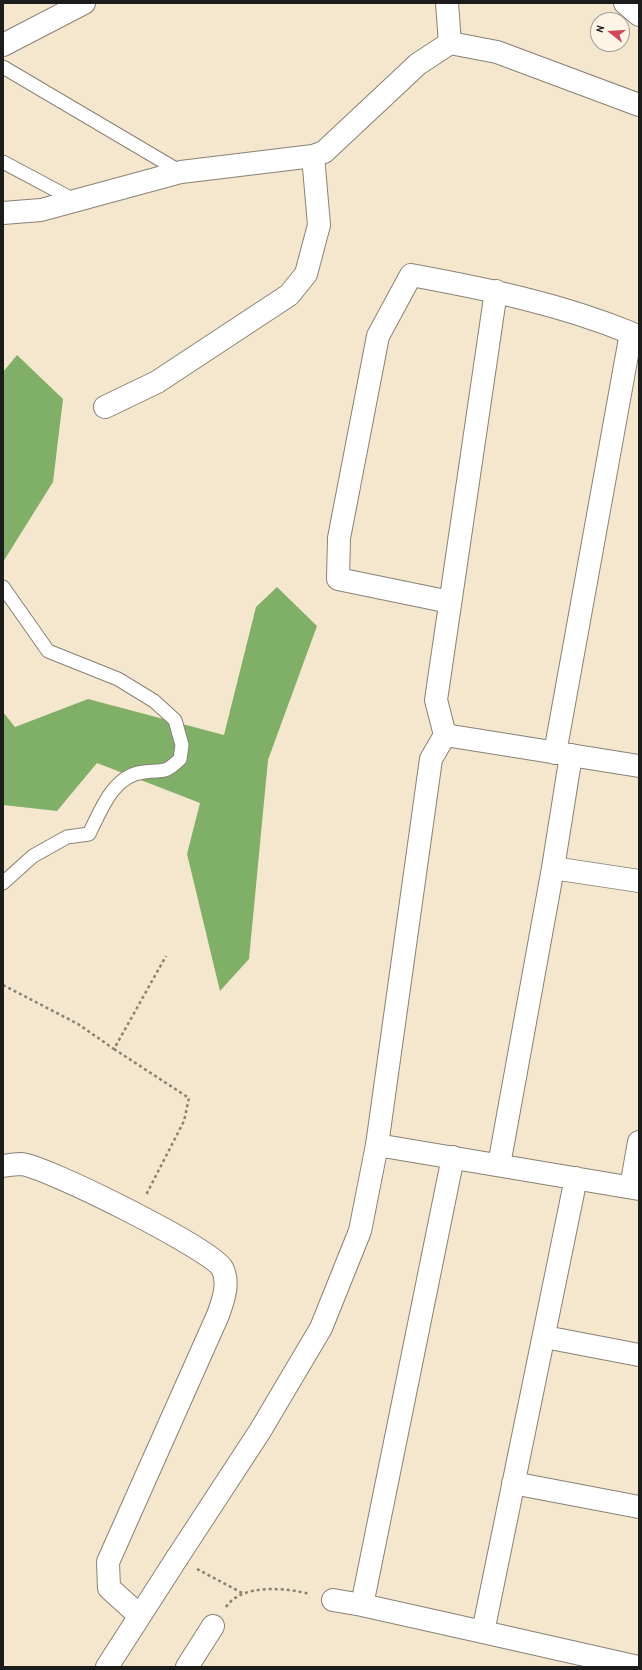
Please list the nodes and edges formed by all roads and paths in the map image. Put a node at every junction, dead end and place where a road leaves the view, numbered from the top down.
1 (84, 3) edge
2 (446, 3) edge
3 (625, 3) edge
4 (639, 15) edge
5 (450, 43) junction
6 (3, 45) edge
7 (3, 67) edge
8 (639, 105) edge
9 (313, 156) junction
10 (3, 162) edge
11 (181, 172) junction
12 (76, 201) junction
13 (3, 213) edge
14 (496, 291) junction
15 (635, 335) edge
16 (105, 407) dead end
17 (3, 587) edge
18 (450, 602) junction
19 (445, 735) junction
20 (563, 754) junction
21 (639, 766) edge
22 (554, 868) junction
23 (639, 881) edge
24 (3, 882) edge
25 (166, 956) dead end
26 (3, 985) edge
27 (114, 1049) junction
28 (639, 1142) edge
29 (377, 1145) junction
30 (452, 1158) junction
31 (499, 1165) junction
32 (3, 1166) edge
33 (576, 1178) junction
34 (635, 1188) edge
35 (136, 1215) junction
36 (545, 1337) junction
37 (639, 1355) edge
38 (513, 1483) junction
39 (639, 1507) edge
40 (177, 1558) junction
41 (244, 1594) junction
42 (334, 1600) joint
43 (362, 1605) junction
44 (140, 1616) junction
45 (213, 1626) joint
46 (483, 1632) junction
47 (107, 1667) edge
48 (187, 1667) edge
49 (638, 1667) edge

1 - 6 street
2 - 5 street
3 - 4 street
5 - 8 street
5 - 9 street
7 - 11 lane
9 - 11 street
9 - 16 street
10 - 12 lane
11 - 12 street
12 - 13 street
14 - 15 street
14 - 18 street
14 - 18 street
15 - 20 street
17 - 24 lane
18 - 19 street
19 - 20 street
19 - 29 street
20 - 21 street
20 - 22 street
22 - 23 street
22 - 31 street
25 - 27 path
26 - 27 path
27 - 35 path
28 - 34 street
29 - 30 street
29 - 40 street
30 - 31 street
30 - 43 street
31 - 33 street
32 - 35 street
33 - 34 street
33 - 36 street
35 - 44 street
36 - 37 street
36 - 38 street
38 - 39 street
38 - 46 street
40 - 41 path
40 - 44 street
41 - 42 path
41 - 45 path
42 - 43 street
43 - 46 street
44 - 47 street
45 - 48 street
46 - 49 street

